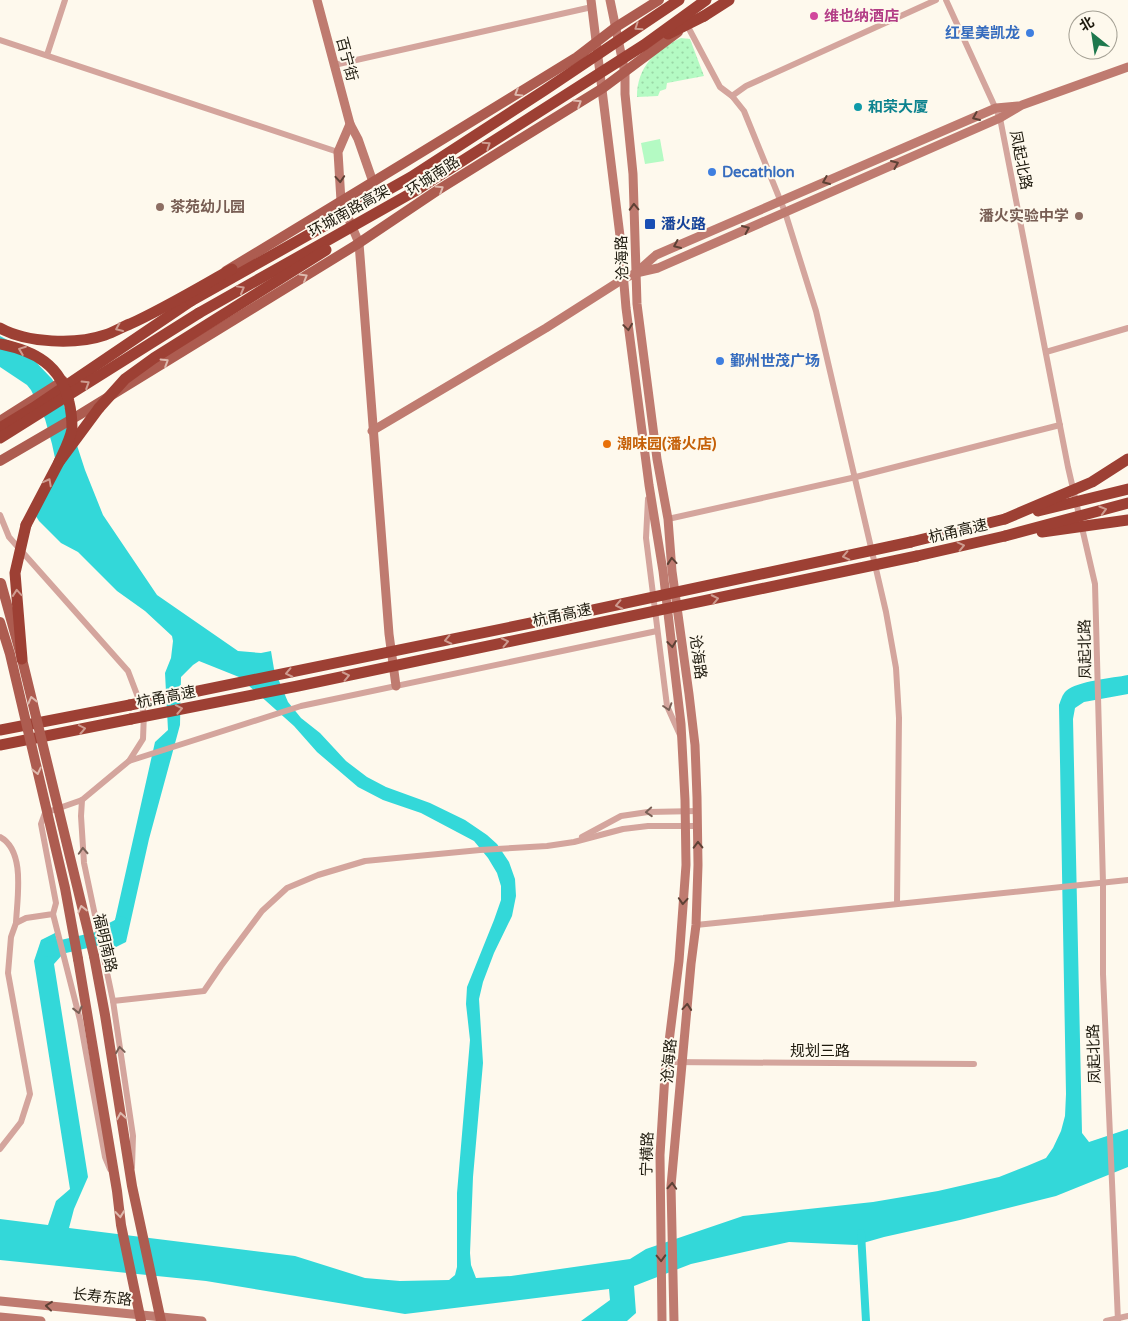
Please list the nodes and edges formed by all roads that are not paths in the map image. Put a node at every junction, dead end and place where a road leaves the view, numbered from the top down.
1 (65, 0) edge
2 (317, 0) edge
3 (610, 0) edge
4 (659, 0) edge
5 (679, 0) edge
6 (706, 0) edge
7 (721, 0) edge
8 (729, 0) edge
9 (936, 0) edge
10 (946, 0) edge
11 (592, 3) edge
12 (687, 25) junction
13 (616, 27) junction
14 (0, 40) edge
15 (596, 43) junction
16 (644, 45) junction
17 (47, 55) junction
18 (334, 65) junction
19 (1128, 67) edge
20 (625, 73) junction
21 (603, 88) junction
22 (732, 96) junction
23 (1022, 105) junction
24 (996, 108) junction
25 (1000, 118) junction
26 (350, 124) junction
27 (338, 152) junction
28 (411, 177) junction
29 (373, 182) junction
30 (415, 191) junction
31 (780, 201) junction
32 (341, 202) junction
33 (785, 212) junction
34 (359, 243) junction
35 (636, 273) junction
36 (624, 279) junction
37 (0, 328) edge
38 (1128, 328) edge
39 (0, 344) edge
40 (1046, 352) junction
41 (0, 421) edge
42 (1060, 425) junction
43 (0, 428) edge
44 (372, 431) junction
45 (0, 438) edge
46 (1128, 459) edge
47 (0, 461) edge
48 (59, 462) junction
49 (856, 478) junction
50 (649, 486) junction
51 (1128, 489) edge
52 (1128, 503) edge
53 (0, 515) edge
54 (668, 519) junction
55 (1005, 519) junction
56 (1128, 520) edge
57 (1006, 536) junction
58 (0, 579) edge
59 (0, 622) edge
60 (657, 631) junction
61 (0, 638) edge
62 (10, 654) junction
63 (22, 659) junction
64 (396, 686) junction
65 (0, 730) edge
66 (682, 740) junction
67 (0, 745) edge
68 (129, 761) junction
69 (82, 800) junction
70 (685, 811) junction
71 (698, 811) junction
72 (685, 825) junction
73 (698, 826) junction
74 (0, 837) edge
75 (574, 842) junction
76 (1128, 880) edge
77 (1103, 883) junction
78 (897, 904) junction
79 (54, 914) junction
80 (16, 922) junction
81 (696, 925) junction
82 (113, 1001) junction
83 (667, 1062) junction
84 (683, 1063) junction
85 (974, 1064) dead end
86 (665, 1074) joint
87 (0, 1149) edge
88 (132, 1186) junction
89 (117, 1191) junction
90 (0, 1301) edge
91 (1128, 1316) edge
92 (0, 1317) edge
93 (140, 1318) edge
94 (161, 1319) edge
95 (1118, 1320) edge
96 (41, 1321) edge
97 (202, 1321) edge
98 (662, 1321) edge
99 (674, 1321) edge
100 (1106, 1321) edge

1 - 17 street
2 - 18 main road, 百宁街
3 - 13 main road, 沧海路
4 - 13 main road, 环城南路
5 -> 28 highway, 环城南路高架, bridge
6 - 16 highway, 环城南路高架, bridge
7 - 12 main road, 环城南路
8 - 16 highway, bridge
9 - 22 street
10 - 24 street, 凤起北路
11 - 15 main road, 沧海路
11 - 18 street
12 - 20 main road, 环城南路
12 - 22 street
13 - 15 main road, 环城南路
13 - 20 main road, 沧海路
14 - 17 street
15 - 21 main road, 沧海路
15 -> 29 main road, 环城南路
30 -> 16 highway, 环城南路高架, bridge
17 - 27 street
18 - 26 main road, 百宁街
19 - 23 main road
20 - 21 main road, 环城南路
35 -> 20 main road, 沧海路
34 -> 21 main road, 环城南路
21 - 36 main road, 沧海路
22 - 31 street
23 - 24 main road
23 - 25 main road
24 - 25 street, 凤起北路
24 -> 31 main road
33 -> 25 main road
25 - 40 street, 凤起北路
26 - 27 main road
26 - 29 main road, 百宁街
27 -> 32 main road
28 -> 37 highway, bridge
28 - 43 highway, 环城南路高架, bridge
29 - 32 main road, 环城南路
45 -> 30 highway, 环城南路高架, bridge
30 - 48 highway, bridge
31 - 33 street
31 -> 35 main road
32 - 34 main road
32 - 41 main road, 环城南路
35 -> 33 main road
33 - 49 street
34 - 44 main road
47 -> 34 main road, 环城南路
35 - 36 main road
35 - 54 main road, 沧海路
36 - 44 main road
36 -> 50 main road, 沧海路
38 - 40 street
48 -> 39 highway, bridge
40 - 42 street, 凤起北路
42 - 49 street
42 - 77 street, 凤起北路
44 - 64 main road
46 - 55 highway, bridge
63 -> 48 highway, bridge
49 - 54 street
49 - 78 street
50 - 60 street
50 -> 66 main road, 沧海路
51 - 55 highway, 杭甬高速, bridge
57 -> 52 highway, 杭甬高速, bridge
53 - 68 street
71 -> 54 main road, 沧海路
55 -> 65 highway, 杭甬高速, bridge
56 - 57 highway, bridge
67 -> 57 highway, 杭甬高速, bridge
58 - 63 main road, 福明南路, bridge
59 - 62 main road, 福明南路, bridge
60 - 64 street
60 -> 66 street
61 - 62 highway, bridge
62 -> 89 main road, 福明南路, bridge
88 -> 63 main road, 福明南路, bridge
64 - 68 street
66 - 70 main road, 沧海路
68 - 69 street
69 - 79 street
82 -> 69 street
70 - 71 street
70 - 72 main road, 沧海路
70 -> 75 street
71 - 73 main road, 沧海路
72 - 73 street
72 - 75 street
72 -> 83 main road, 沧海路
81 -> 73 main road, 沧海路
74 - 80 street
75 - 82 street
76 - 77 street
77 - 78 street
77 - 95 street, 凤起北路
78 - 81 street
79 - 80 street
79 -> 89 street
80 - 87 street
84 -> 81 main road, 沧海路
88 -> 82 street
83 - 84 street, 规划三路
83 - 86 main road, 沧海路
84 - 85 street, 规划三路
99 -> 84 main road, 沧海路
86 -> 98 main road, 宁横路
88 - 94 main road, 福明南路
89 -> 93 main road, 福明南路
93 -> 90 main road, 长寿东路
91 - 95 street
92 - 96 main road
93 - 94 main road, 长寿东路
94 - 97 main road, 长寿东路
95 - 100 street

